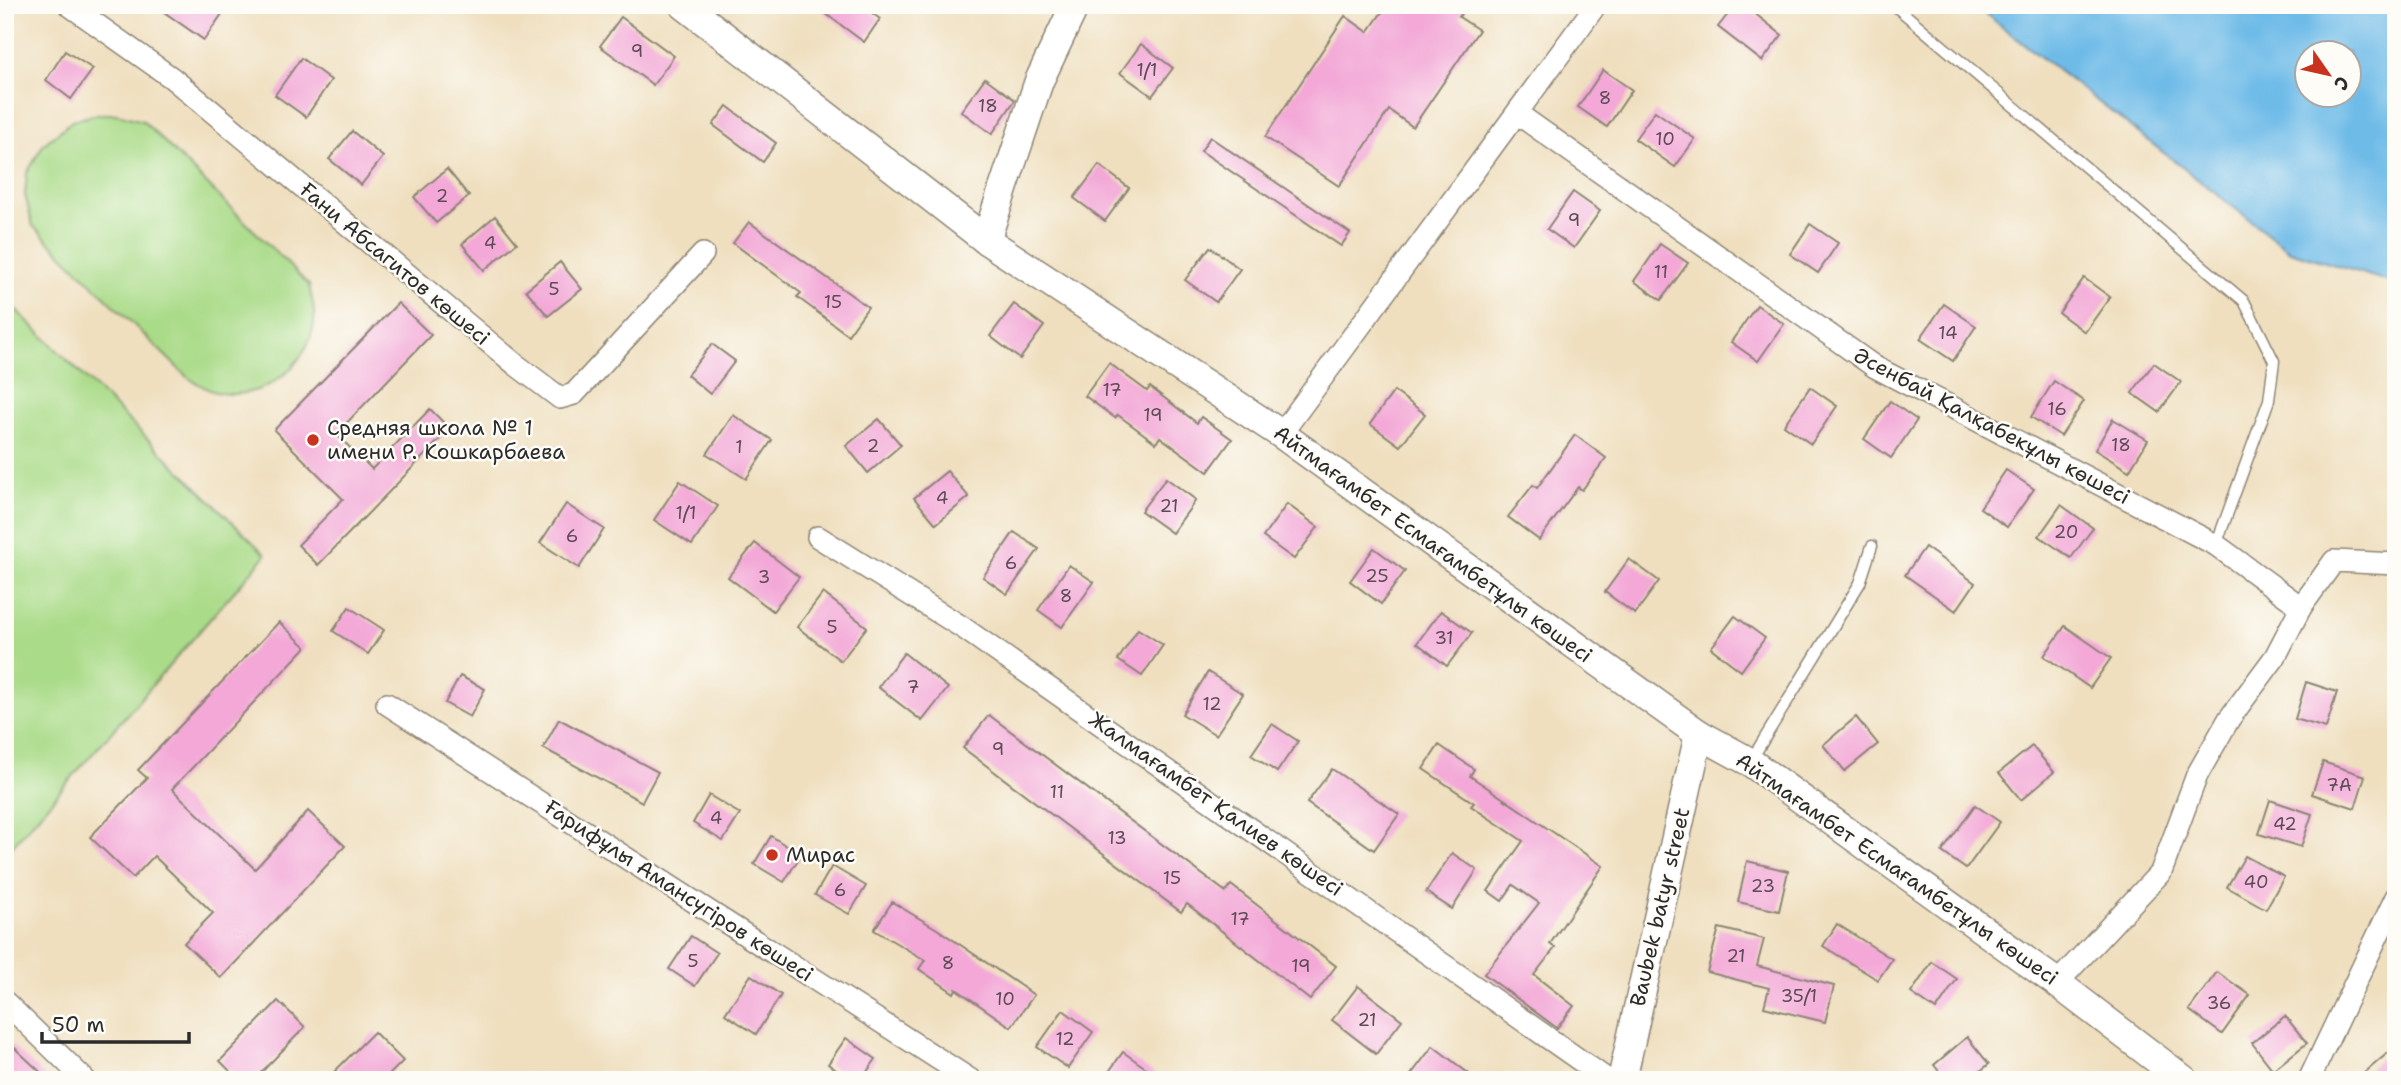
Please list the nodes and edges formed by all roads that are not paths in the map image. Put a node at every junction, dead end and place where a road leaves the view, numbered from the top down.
1 (69, 5) edge
2 (684, 5) edge
3 (1074, 5) edge
4 (1894, 5) edge
5 (1593, 9) dead end
6 (1518, 114) junction
7 (986, 240) junction
8 (703, 254) dead end
9 (1281, 434) junction
10 (818, 537) dead end
11 (2216, 545) junction
12 (1872, 546) dead end
13 (2396, 564) edge
14 (2301, 607) junction
15 (387, 704) dead end
16 (1699, 734) junction
17 (1750, 762) junction
18 (2396, 897) edge
19 (2057, 983) junction
20 (5, 1002) edge
21 (85, 1080) edge
22 (971, 1080) edge
23 (1608, 1080) edge
24 (1622, 1080) edge
25 (2184, 1080) edge
26 (2309, 1080) edge

1 - 8 street, Ғани Абсагитов көшесі
2 - 7 street, Айтмағамбет Есмағамбетұлы көшесі
3 - 7 street
4 - 11 lane
5 - 6 street
6 - 9 street
6 - 11 street, Әсенбай Қалқабекұлы көшесі
7 - 9 street, Айтмағамбет Есмағамбетұлы көшесі
9 - 16 street, Айтмағамбет Есмағамбетұлы көшесі
10 - 23 street, Жалмағамбет Қалиев көшесі
11 - 14 street, Әсенбай Қалқабекұлы көшесі
12 - 17 lane
13 - 14 street
14 - 19 street
15 - 22 street, Ғарифұлы Амансүгіров көшесі
16 - 17 street, Айтмағамбет Есмағамбетұлы көшесі
16 - 24 street, Baubek batyr street
17 - 19 street, Айтмағамбет Есмағамбетұлы көшесі
18 - 26 street
19 - 25 street, Айтмағамбет Есмағамбетұлы көшесі
20 - 21 street

